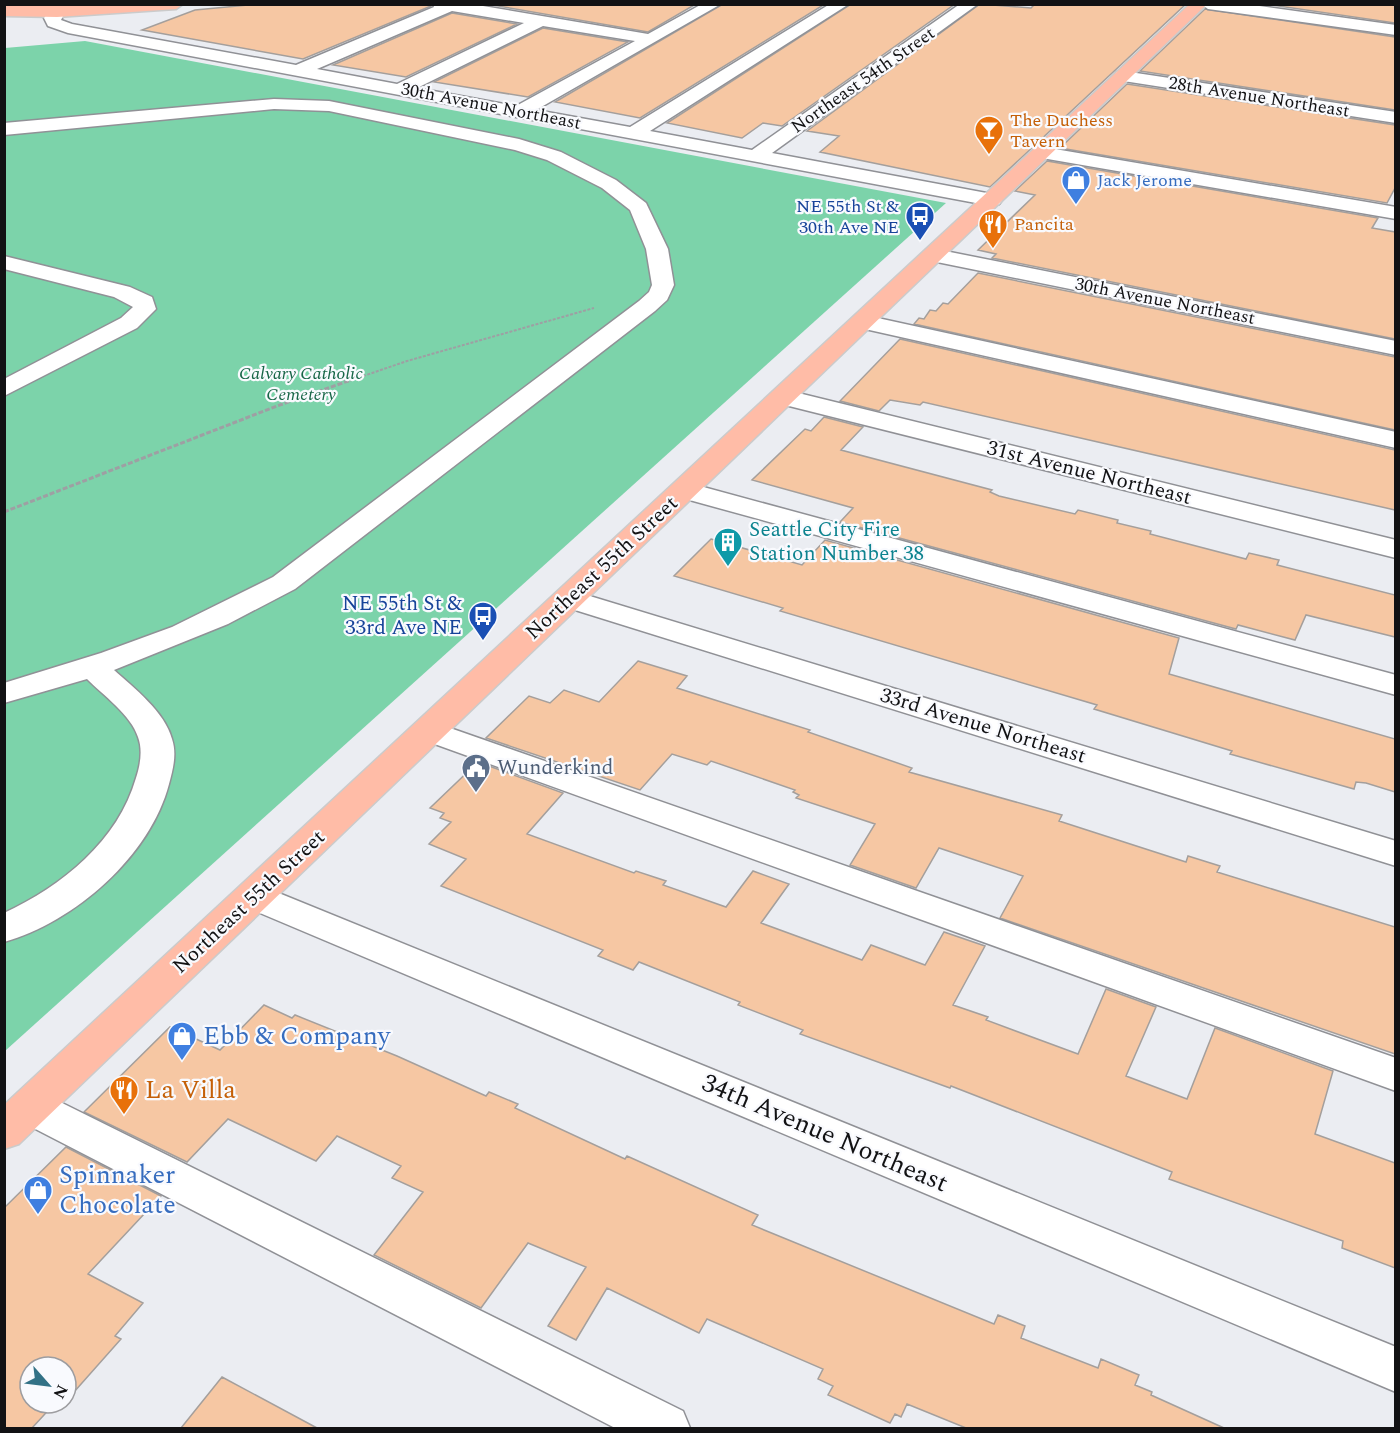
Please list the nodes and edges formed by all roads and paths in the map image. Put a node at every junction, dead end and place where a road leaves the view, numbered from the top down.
1 (176, 4) edge
2 (714, 4) edge
3 (842, 4) edge
4 (971, 4) edge
5 (1200, 4) edge
6 (1208, 4) edge
7 (445, 5) edge
8 (4, 11) edge
9 (57, 12) junction
10 (540, 21) junction
11 (1395, 30) edge
12 (652, 39) junction
13 (300, 70) junction
14 (1123, 76) junction
15 (400, 89) junction
16 (518, 112) junction
17 (1395, 118) edge
18 (4, 129) edge
19 (633, 133) junction
20 (1043, 153) junction
21 (756, 156) junction
22 (992, 200) junction
23 (1395, 213) edge
24 (935, 255) junction
25 (4, 262) edge
26 (659, 295) junction
27 (864, 322) junction
28 (1395, 348) edge
29 (4, 389) edge
30 (782, 397) junction
31 (1395, 440) edge
32 (685, 490) junction
33 (4, 512) edge
34 (1395, 549) edge
35 (570, 599) junction
36 (93, 667) junction
37 (1395, 685) edge
38 (4, 693) edge
39 (430, 731) junction
40 (1395, 854) edge
41 (254, 896) junction
42 (4, 929) edge
43 (1395, 1075) edge
44 (18, 1119) edge
45 (1395, 1370) edge
46 (665, 1428) edge

1 - 9 main road
2 - 12 street
3 - 19 street
4 - 21 street, Northeast 54th Street
5 - 14 main road, Northeast 55th Street
6 - 11 street
7 - 10 street
7 - 13 street
8 - 9 main road
9 - 13 street, 30th Avenue Northeast
10 - 12 street
10 - 15 street
12 - 16 street
13 - 15 street, 30th Avenue Northeast
14 - 17 street, 28th Avenue Northeast
14 - 20 main road, Northeast 55th Street
15 - 16 street, 30th Avenue Northeast
16 - 19 street, 30th Avenue Northeast
18 - 26 street
19 - 21 street, 30th Avenue Northeast
20 - 22 main road, Northeast 55th Street
20 - 23 street
21 - 22 street, 30th Avenue Northeast
22 - 24 main road, Northeast 55th Street
24 - 27 main road, Northeast 55th Street
24 - 28 street, 30th Avenue Northeast
25 - 29 street
26 - 33 path
26 - 36 street
27 - 30 main road, Northeast 55th Street
27 - 31 street
30 - 32 main road, Northeast 55th Street
30 - 34 street, 31st Avenue Northeast
32 - 35 main road, Northeast 55th Street
32 - 37 street
35 - 39 main road, Northeast 55th Street
35 - 40 street, 33rd Avenue Northeast
36 - 38 street
36 - 42 street
39 - 41 main road, Northeast 55th Street
39 - 43 street
41 - 44 main road, Northeast 55th Street
41 - 45 street, 34th Avenue Northeast
44 - 46 street

